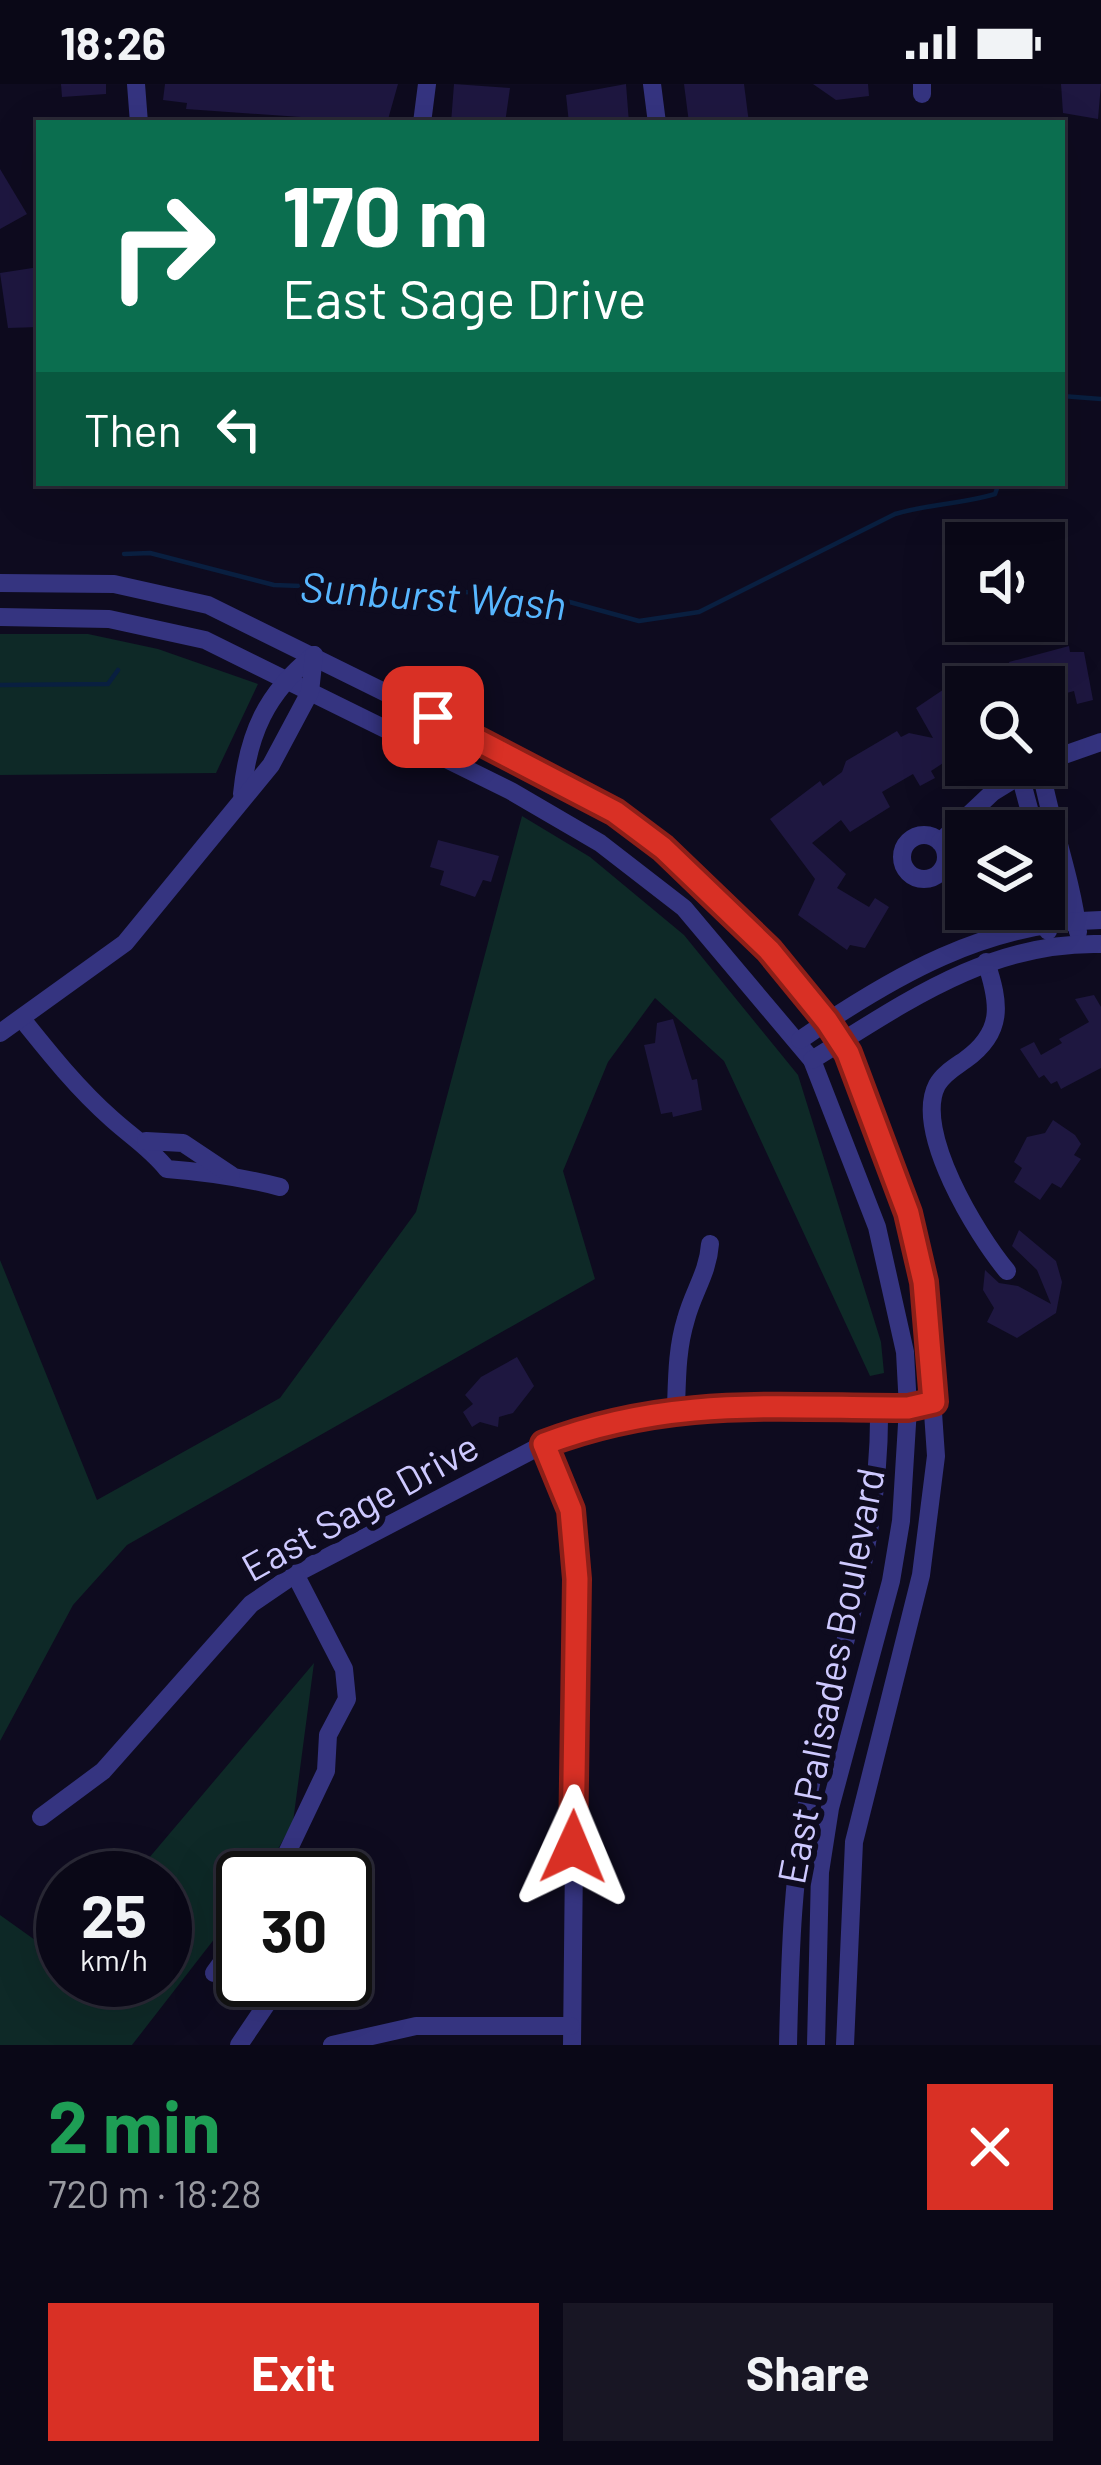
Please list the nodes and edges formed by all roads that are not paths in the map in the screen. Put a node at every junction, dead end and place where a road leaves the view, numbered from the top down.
1 (136, 84) edge
2 (427, 84) edge
3 (652, 84) edge
4 (139, 120) edge
5 (422, 120) edge
6 (657, 120) edge
7 (0, 583) edge
8 (0, 617) edge
9 (314, 655) junction
10 (284, 679) junction
11 (310, 692) junction
12 (1101, 742) edge
13 (1065, 756) edge
14 (1011, 786) edge
15 (1040, 786) edge
16 (242, 795) junction
17 (940, 842) dead end
18 (1077, 920) junction
19 (1101, 920) edge
20 (1065, 921) edge
21 (1019, 930) edge
22 (1048, 930) edge
23 (1079, 943) junction
24 (1101, 944) edge
25 (1050, 945) junction
26 (986, 962) junction
27 (22, 1019) junction
28 (827, 1021) junction
29 (0, 1033) edge
30 (800, 1040) junction
31 (841, 1042) junction
32 (812, 1060) junction
33 (280, 1186) dead end
34 (710, 1244) dead end
35 (1007, 1270) dead end
36 (934, 1402) junction
37 (676, 1408) junction
38 (879, 1408) junction
39 (908, 1408) junction
40 (544, 1444) junction
41 (295, 1574) junction
42 (41, 1817) dead end
43 (288, 1851) edge
44 (216, 1970) edge
45 (214, 1973) dead end
46 (265, 2007) edge
47 (572, 2036) edge
48 (239, 2045) edge
49 (332, 2045) edge
50 (788, 2045) edge
51 (816, 2045) edge
52 (845, 2045) edge

1 - 4 street
2 - 5 street
3 - 6 street
7 - 9 street, East Palisades Boulevard
8 - 10 street, East Palisades Boulevard
9 - 10 street
9 - 11 street
9 - 28 street, East Palisades Boulevard
10 - 11 street, East Palisades Boulevard
10 - 16 street
11 - 16 street
11 - 30 street, East Palisades Boulevard
12 - 13 street
14 - 17 street
15 - 18 street
16 - 27 street
18 - 19 street
18 - 20 street
18 - 23 street
21 - 28 street
22 - 25 street
23 - 24 street
23 - 25 street
25 - 26 street
26 - 31 street
26 - 35 street
27 - 29 street
27 - 33 street
28 - 30 street
28 - 31 street, East Palisades Boulevard
30 - 32 street, East Palisades Boulevard
31 - 32 street
31 - 36 street, East Palisades Boulevard
32 - 39 street, East Palisades Boulevard
34 - 37 street
36 - 39 street, East Sage Drive
36 - 52 street, East Palisades Boulevard
37 - 38 street, East Sage Drive
37 - 40 street, East Sage Drive
38 - 39 street, East Sage Drive
38 - 50 street, East Palisades Boulevard
39 - 51 street, East Palisades Boulevard
40 - 41 street, East Sage Drive
40 - 47 street
41 - 42 street, East Sage Drive
41 - 43 street
44 - 45 street
46 - 48 street
47 - 49 street

